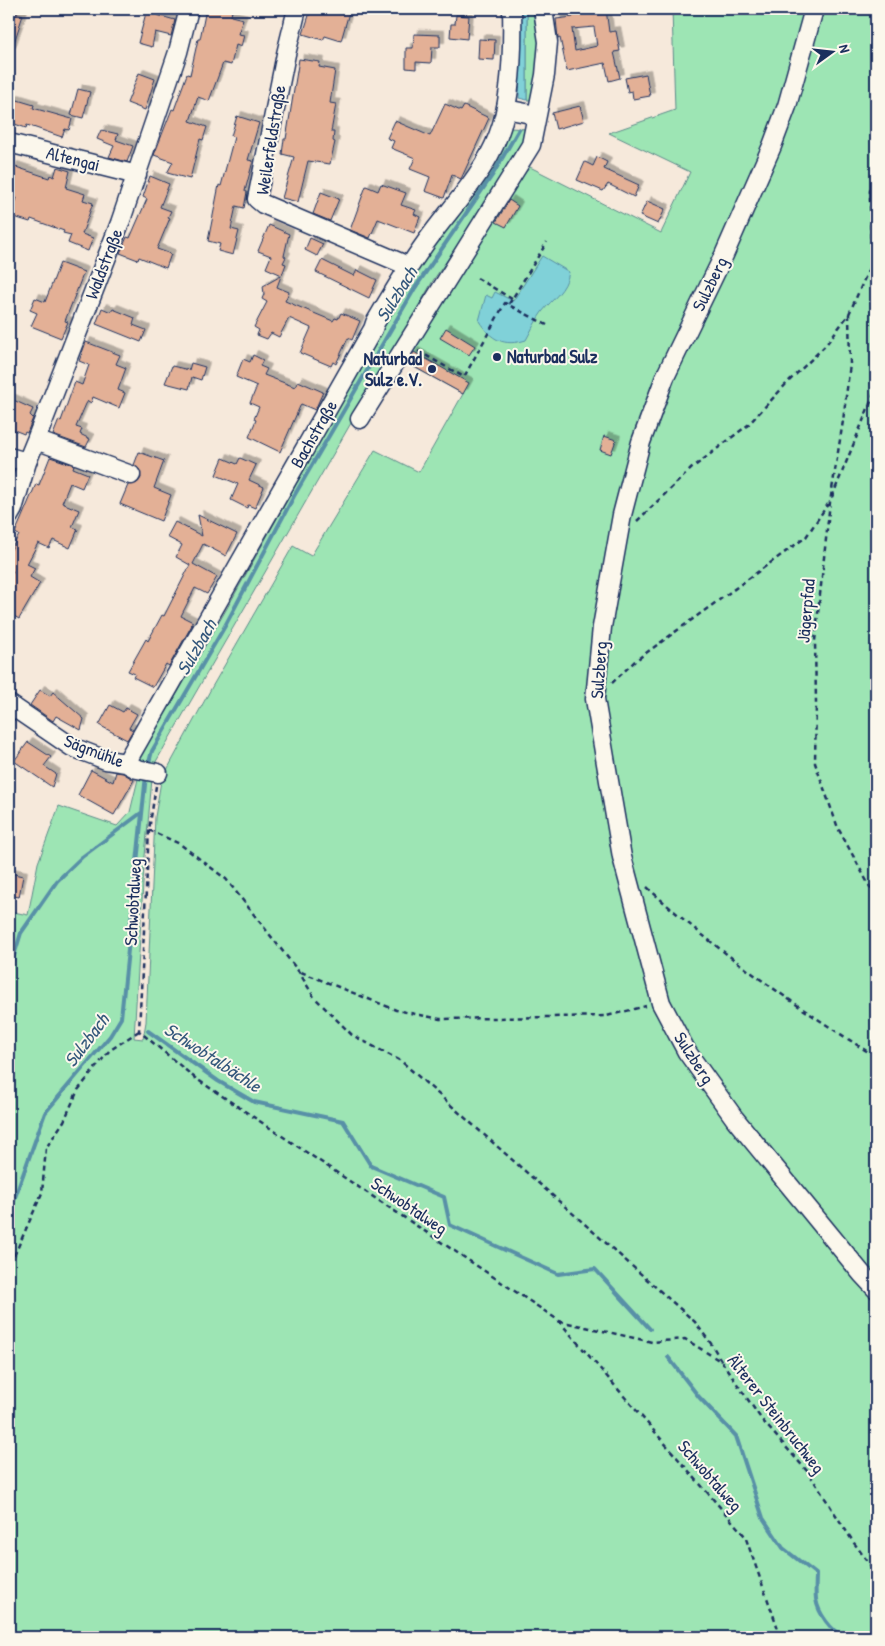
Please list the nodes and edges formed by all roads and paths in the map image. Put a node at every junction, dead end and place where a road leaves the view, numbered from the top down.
1 (189, 9) edge
2 (297, 9) edge
3 (512, 9) edge
4 (544, 9) edge
5 (814, 9) edge
6 (506, 109) junction
7 (536, 115) junction
8 (9, 143) edge
9 (137, 175) junction
10 (876, 176) edge
11 (547, 242) dead end
12 (408, 266) junction
13 (477, 278) dead end
14 (512, 299) junction
15 (508, 304) junction
16 (849, 314) junction
17 (547, 325) dead end
18 (414, 348) dead end
19 (876, 389) edge
20 (360, 419) dead end
21 (36, 440) junction
22 (9, 457) edge
23 (26, 462) junction
24 (131, 475) dead end
25 (830, 502) junction
26 (9, 516) edge
27 (619, 528) junction
28 (595, 699) junction
29 (9, 704) edge
30 (143, 769) junction
31 (149, 830) junction
32 (644, 884) dead end
33 (876, 898) edge
34 (299, 972) junction
35 (662, 1003) junction
36 (139, 1031) junction
37 (876, 1057) edge
38 (9, 1263) edge
39 (876, 1289) edge
40 (558, 1320) junction
41 (722, 1362) junction
42 (876, 1574) edge
43 (781, 1637) edge

1 - 9 street, Waldstraße
2 - 12 street, Weilerfeldstraße
3 - 6 street, Bachstraße
4 - 7 street, Bachstraße
5 - 27 street, Sulzberg
6 - 7 street
6 - 12 street, Bachstraße
7 - 20 street, Bachstraße
8 - 9 street, Altengai
9 - 21 street, Waldstraße
10 - 16 path
11 - 14 path
12 - 30 street, Bachstraße
13 - 14 path
14 - 15 path
15 - 17 path
15 - 18 path
16 - 25 path, Jägerpfad
16 - 27 path
19 - 25 path
21 - 23 street, Waldstraße
21 - 24 street
22 - 23 street
23 - 26 street, Waldstraße
25 - 28 path
25 - 33 path, Jägerpfad
27 - 28 street, Sulzberg
28 - 35 street, Sulzberg
29 - 30 street, Sägmühle
30 - 31 path, Schwobtalweg
31 - 34 path
31 - 36 path, Schwobtalweg
32 - 37 path
34 - 35 path
34 - 41 path
35 - 39 street, Sulzberg
36 - 38 path
36 - 40 path, Schwobtalweg
40 - 41 path, Älterer Steinbruchweg
40 - 43 path, Schwobtalweg
41 - 42 path, Älterer Steinbruchweg

